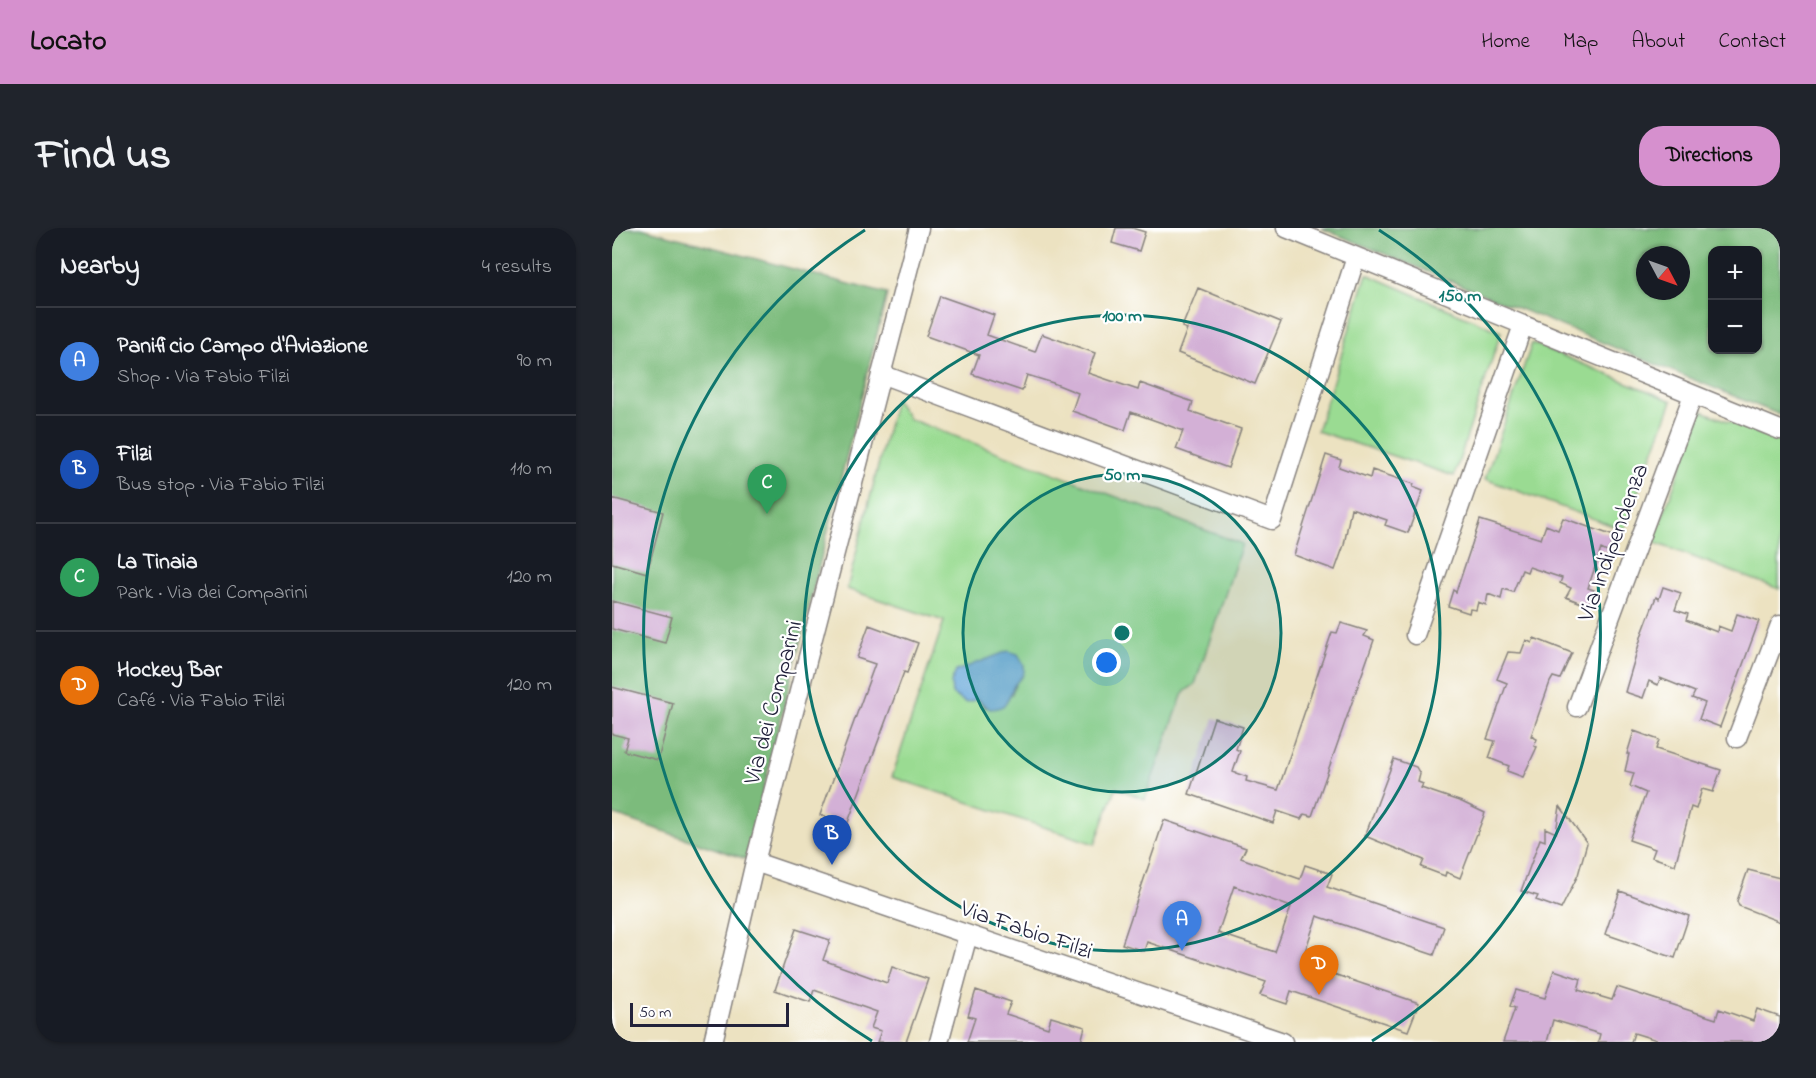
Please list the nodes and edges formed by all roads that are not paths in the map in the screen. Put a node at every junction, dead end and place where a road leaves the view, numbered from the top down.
1 (919, 228) edge
2 (1286, 228) edge
3 (1356, 257) junction
4 (1523, 325) junction
5 (881, 374) junction
6 (1693, 395) junction
7 (1780, 430) edge
8 (1780, 625) edge
9 (1415, 635) dead end
10 (1577, 707) dead end
11 (1737, 738) dead end
12 (755, 862) junction
13 (968, 935) junction
14 (713, 1042) edge
15 (939, 1042) edge
16 (1283, 1042) edge

1 - 5 street, Via dei Comparini
2 - 3 street
3 - 4 street
3 - 5 street
4 - 6 street
4 - 9 street
5 - 12 street, Via dei Comparini
6 - 7 street
6 - 10 street, Via Indipendenza
8 - 11 street
12 - 13 street, Via Fabio Filzi
12 - 14 street, Via dei Comparini
13 - 15 street
13 - 16 street, Via Fabio Filzi

